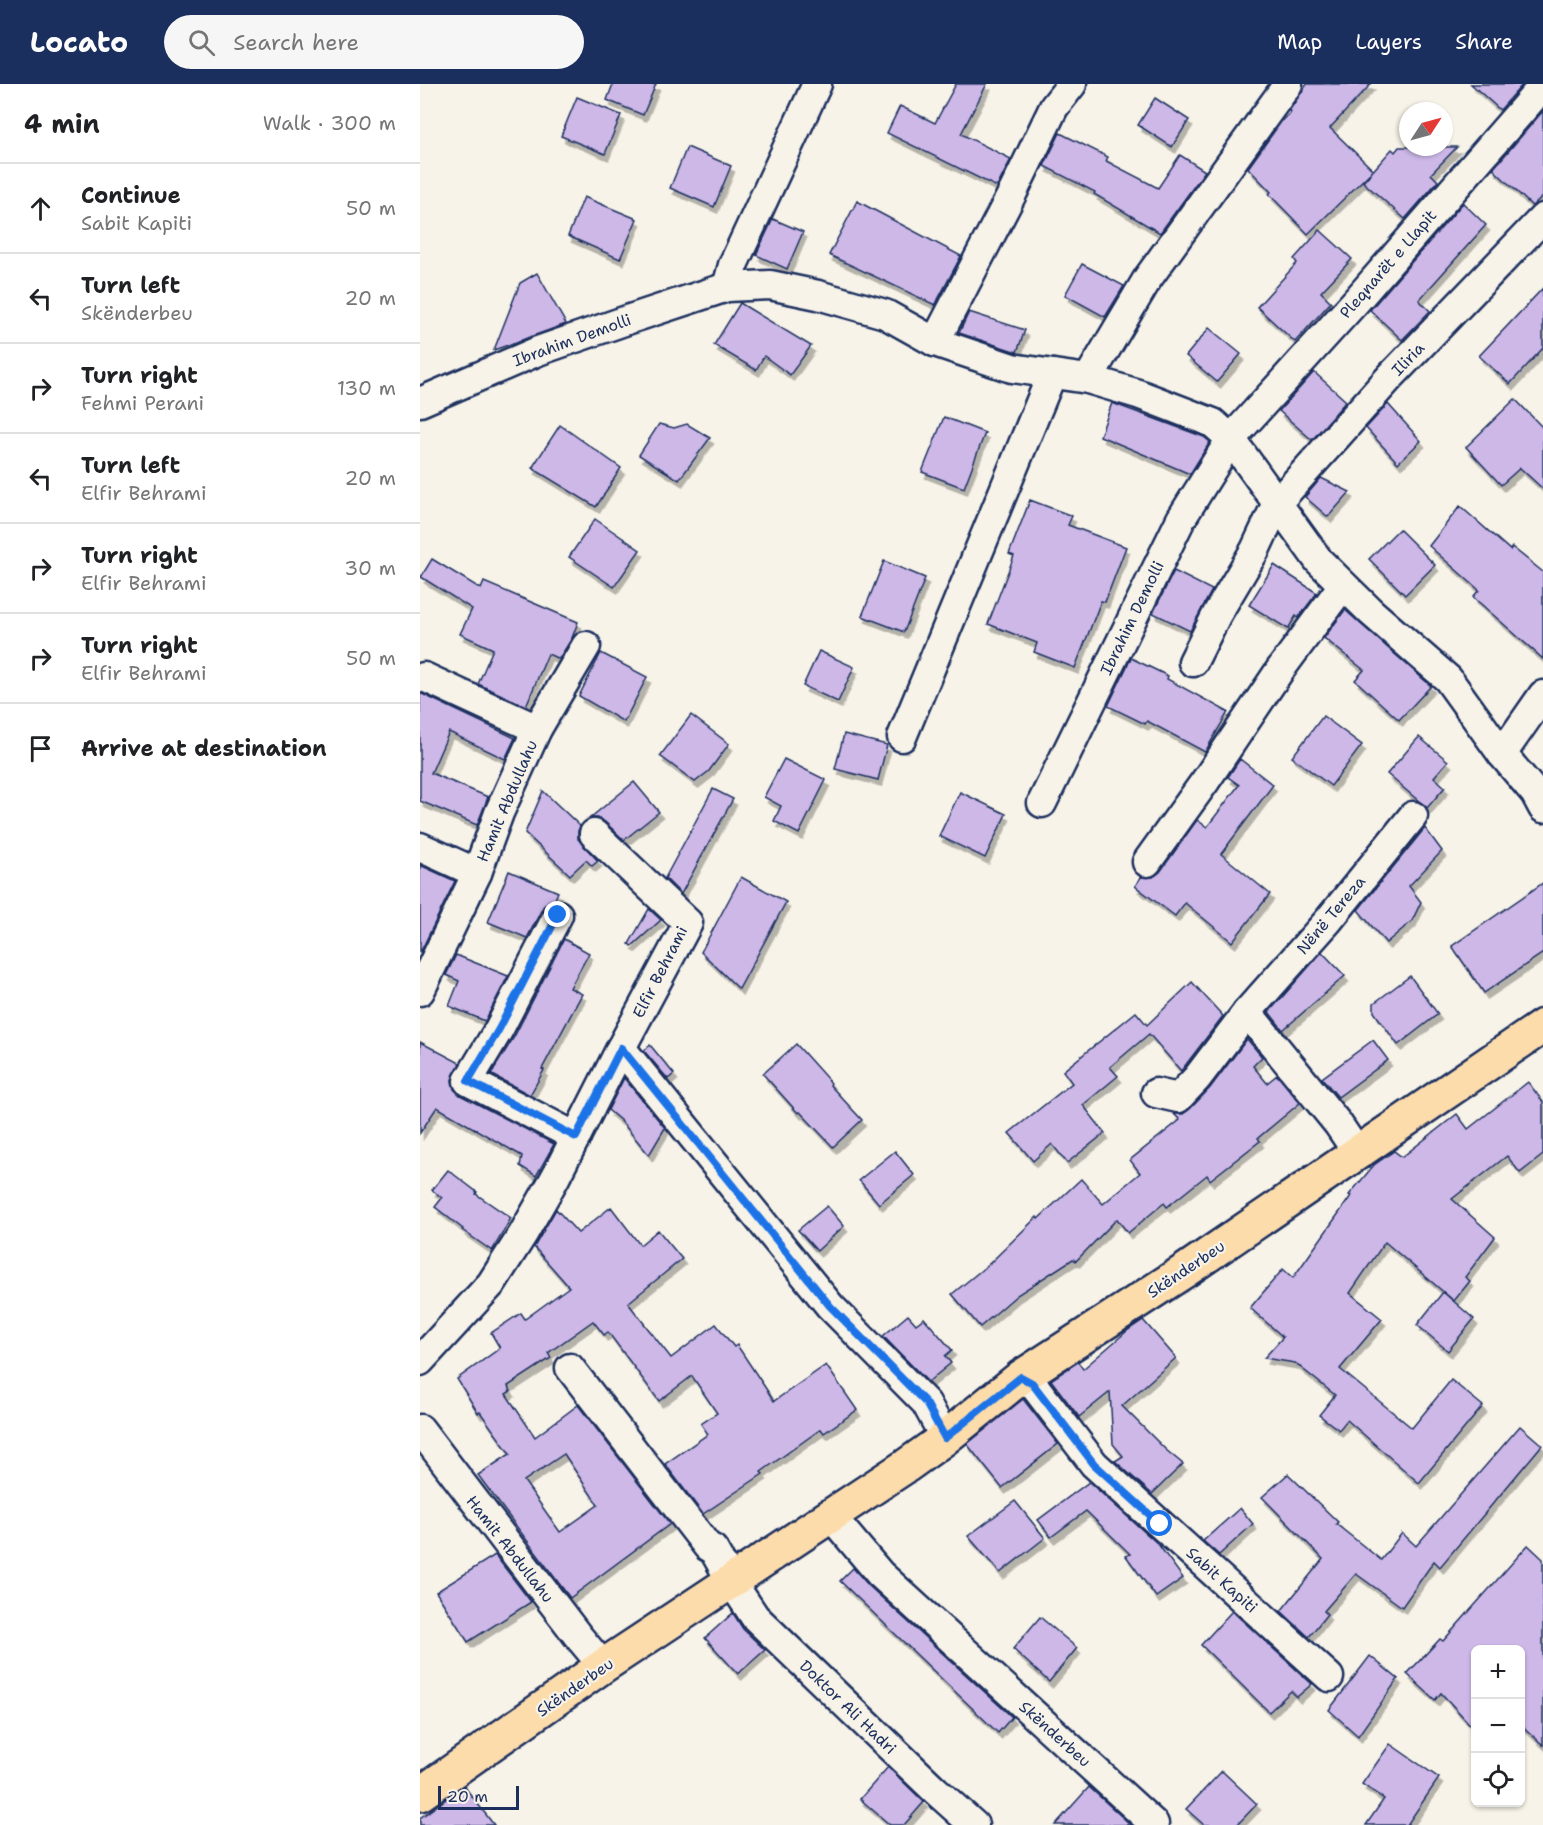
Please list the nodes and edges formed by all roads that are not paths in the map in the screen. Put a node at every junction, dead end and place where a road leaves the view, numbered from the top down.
1 (817, 84) edge
2 (1072, 84) edge
3 (1288, 84) edge
4 (1543, 86) edge
5 (1543, 218) edge
6 (727, 288) junction
7 (935, 342) junction
8 (1052, 374) junction
9 (1088, 379) junction
10 (420, 402) edge
11 (1231, 439) junction
12 (1277, 503) junction
13 (1343, 585) junction
14 (585, 646) dead end
15 (1193, 662) dead end
16 (424, 677) dead end
17 (1543, 695) edge
18 (537, 729) junction
19 (902, 737) dead end
20 (1502, 754) junction
21 (1042, 803) dead end
22 (1543, 808) edge
23 (1413, 816) dead end
24 (594, 834) dead end
25 (420, 847) edge
26 (1147, 862) dead end
27 (477, 873) junction
28 (558, 915) dead end
29 (420, 989) edge
30 (1247, 1012) junction
31 (1543, 1026) edge
32 (621, 1048) junction
33 (1156, 1093) dead end
34 (576, 1137) junction
35 (1357, 1152) junction
36 (420, 1361) edge
37 (570, 1368) dead end
38 (1021, 1377) junction
39 (420, 1429) edge
40 (945, 1438) junction
41 (831, 1516) junction
42 (731, 1581) junction
43 (603, 1666) junction
44 (1329, 1677) dead end
45 (420, 1794) edge
46 (1154, 1824) edge
47 (974, 1825) edge

1 - 6 street
2 - 7 street
3 - 9 street
4 - 11 street, Pleqnarët e Llapit
5 - 12 street, Iliria
6 - 7 street, Ibrahim Demolli
6 - 10 street, Ibrahim Demolli
7 - 8 street, Ibrahim Demolli
8 - 9 street, Ibrahim Demolli
8 - 19 street
9 - 11 street, Ibrahim Demolli
11 - 12 street, Ibrahim Demolli
11 - 21 street, Ibrahim Demolli
12 - 13 street, Ibrahim Demolli
12 - 15 street
13 - 20 street, Ibrahim Demolli
13 - 26 street
14 - 18 street, Hamit Abdullahu
16 - 18 street, Hamit Abdullahu
17 - 20 street
18 - 27 street, Hamit Abdullahu
20 - 22 street, Ibrahim Demolli
23 - 30 street, Nënë Tereza
24 - 32 street, Elfir Behrami
25 - 27 street, Hamit Abdullahu
27 - 29 street, Hamit Abdullahu
28 - 34 street
30 - 33 street, Nënë Tereza
30 - 35 street
31 - 35 main road, Skënderbeu
32 - 34 street, Elfir Behrami
32 - 40 street
34 - 36 street, Elfir Behrami
35 - 38 main road, Skënderbeu
37 - 42 street
38 - 40 main road, Skënderbeu
38 - 44 street, Sabit Kapiti
39 - 43 street, Hamit Abdullahu
40 - 41 main road, Skënderbeu
41 - 42 main road, Skënderbeu
41 - 46 street, Skënderbeu
42 - 43 main road, Skënderbeu
42 - 47 street, Doktor Ali Hadri
43 - 45 main road, Skënderbeu

